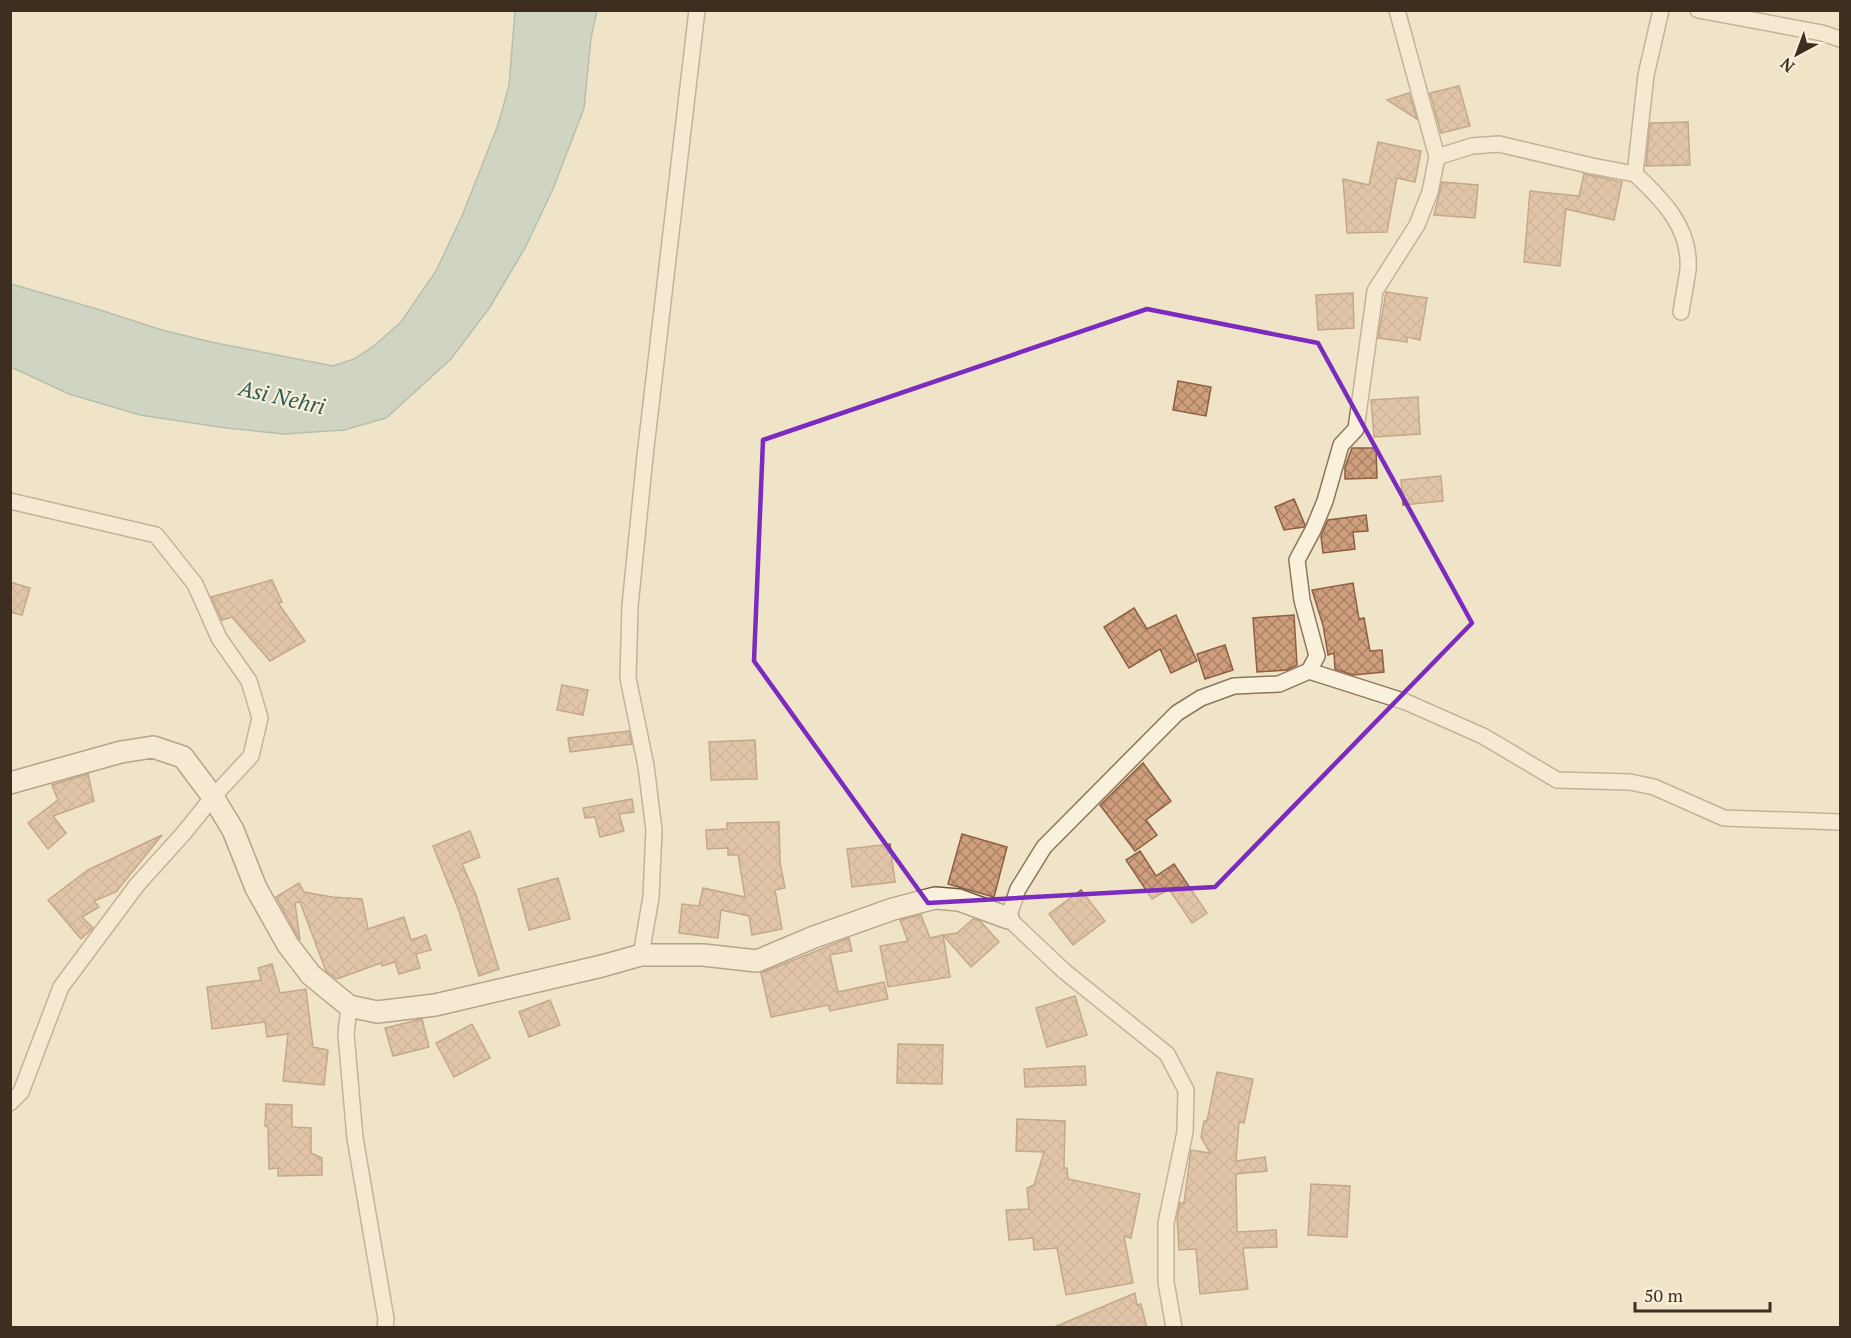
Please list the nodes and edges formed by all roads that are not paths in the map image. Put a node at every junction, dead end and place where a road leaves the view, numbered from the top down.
1 (697, 10) edge
2 (1397, 10) edge
3 (1661, 10) edge
4 (1698, 10) edge
5 (1840, 39) edge
6 (1437, 157) junction
7 (1635, 174) junction
8 (1681, 312) dead end
9 (10, 501) edge
10 (1309, 671) junction
11 (10, 783) edge
12 (213, 797) junction
13 (1840, 822) edge
14 (1008, 918) junction
15 (641, 955) junction
16 (349, 1006) junction
17 (10, 1103) edge
18 (386, 1328) edge
19 (1174, 1328) edge

1 - 15 street
2 - 6 street
3 - 7 street
4 - 5 street
6 - 7 street
6 - 10 street
7 - 8 street
9 - 12 street
10 - 13 street
10 - 14 street
11 - 12 street
12 - 16 street
12 - 17 street
14 - 15 street
14 - 19 street
15 - 16 street
16 - 18 street

